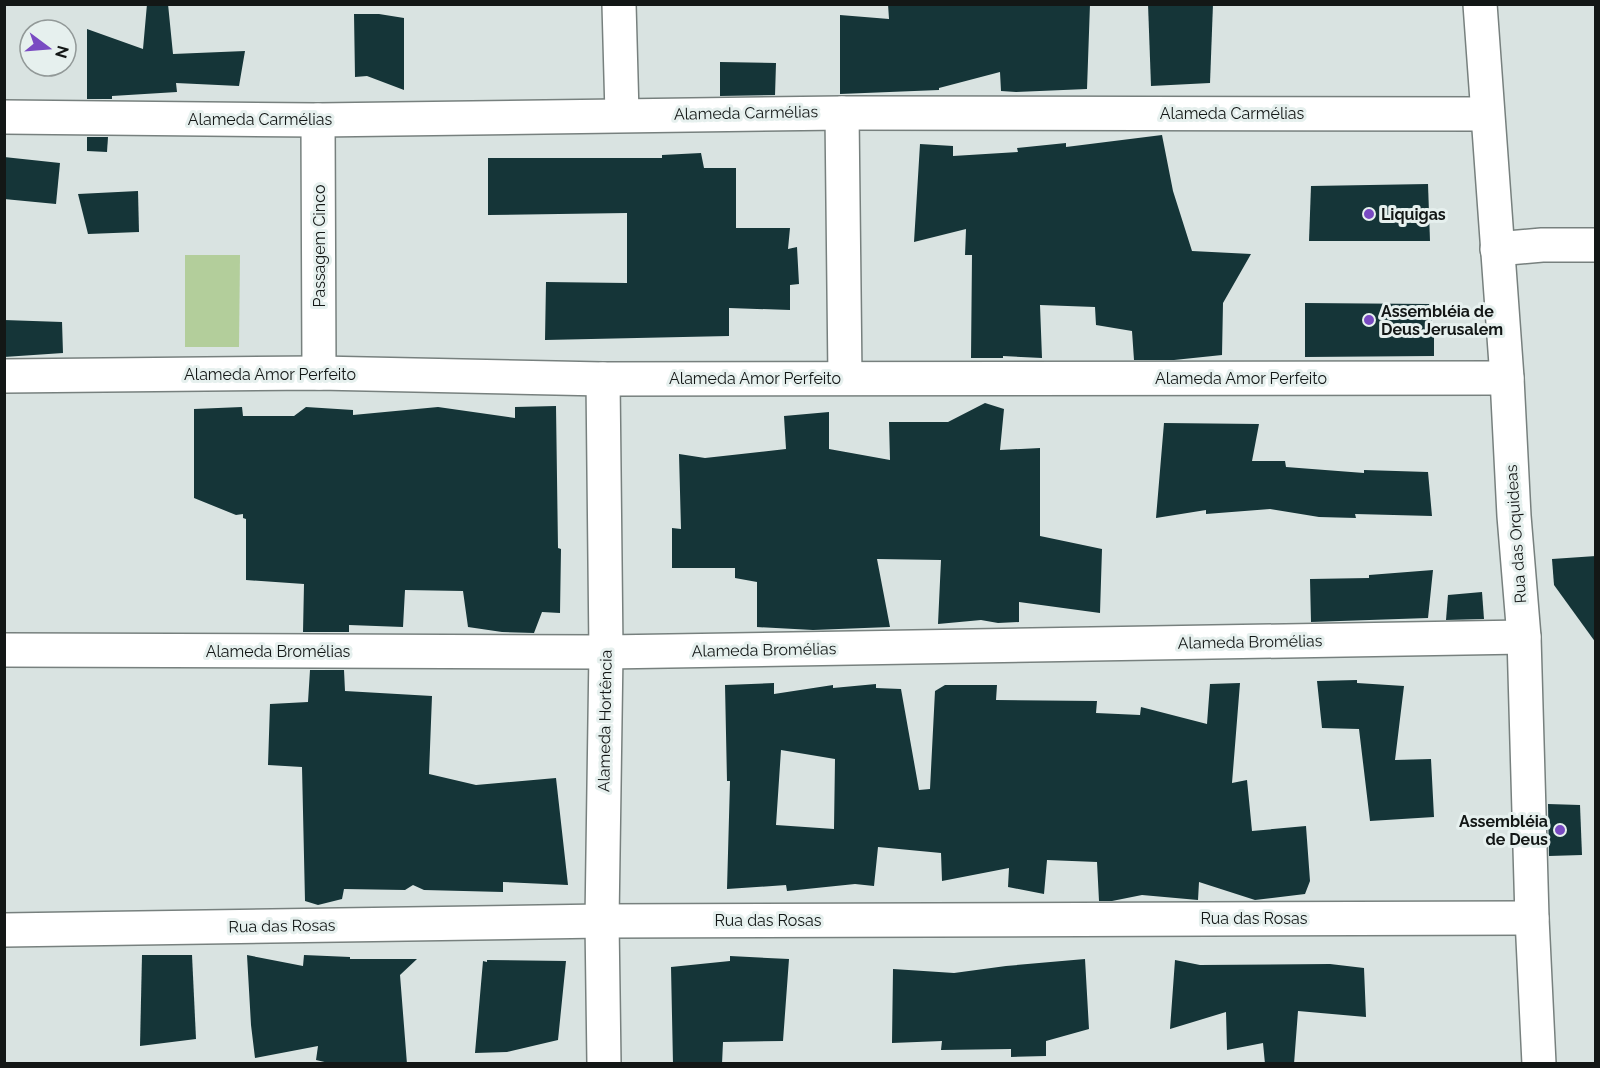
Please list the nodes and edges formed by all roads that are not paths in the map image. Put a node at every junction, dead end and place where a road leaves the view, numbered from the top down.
1 (619, 4) edge
2 (1480, 4) edge
3 (842, 112) junction
4 (622, 114) junction
5 (1487, 114) junction
6 (4, 117) edge
7 (318, 120) junction
8 (1596, 245) edge
9 (1497, 249) junction
10 (320, 373) junction
11 (4, 376) edge
12 (845, 378) junction
13 (1506, 378) junction
14 (603, 379) junction
15 (1524, 637) junction
16 (4, 650) edge
17 (606, 652) junction
18 (1532, 918) junction
19 (602, 921) junction
20 (4, 930) edge
21 (604, 1064) edge
22 (1539, 1064) edge

1 - 4 street
2 - 5 street, Rua das Orquideas
3 - 4 street, Alameda Carmélias
3 - 5 street, Alameda Carmélias
3 - 12 street
4 - 7 street, Alameda Carmélias
5 - 9 street, Rua das Orquideas
6 - 7 street, Alameda Carmélias
7 - 10 street, Passagem Cinco
8 - 9 street
9 - 13 street, Rua das Orquideas
10 - 11 street, Alameda Amor Perfeito
10 - 14 street, Alameda Amor Perfeito
12 - 13 street, Alameda Amor Perfeito
12 - 14 street, Alameda Amor Perfeito
13 - 15 street, Rua das Orquideas
14 - 17 street, Alameda Hortência
15 - 17 street, Alameda Bromélias
15 - 18 street, Rua das Orquideas
16 - 17 street, Alameda Bromélias
17 - 19 street, Alameda Hortência
18 - 19 street, Rua das Rosas
18 - 22 street, Rua das Orquideas
19 - 20 street, Rua das Rosas
19 - 21 street, Alameda Hortência

